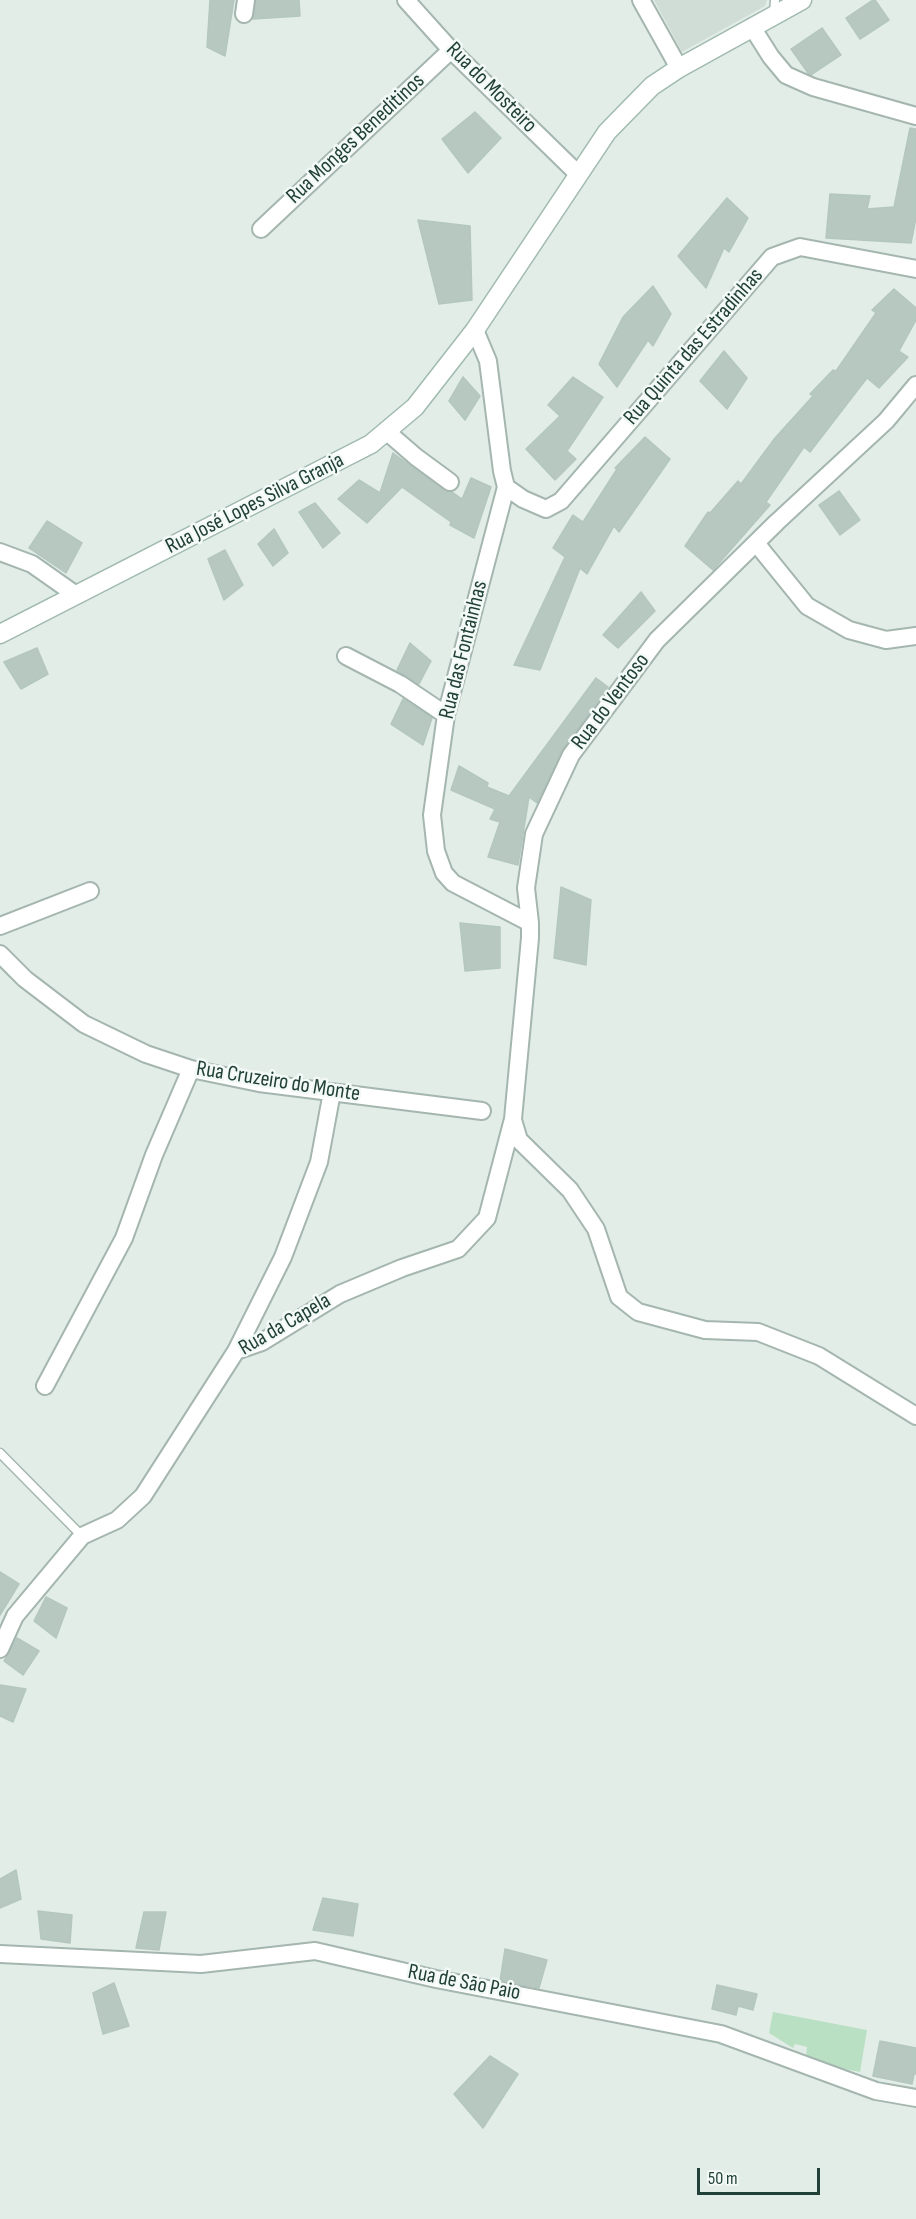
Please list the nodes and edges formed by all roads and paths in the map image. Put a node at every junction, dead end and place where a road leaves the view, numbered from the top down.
1 (406, 0) edge
2 (641, 0) edge
3 (802, 0) edge
4 (775, 8) edge
5 (752, 27) junction
6 (451, 50) junction
7 (679, 68) junction
8 (916, 116) edge
9 (578, 174) junction
10 (261, 229) dead end
11 (916, 269) edge
12 (475, 330) junction
13 (916, 385) edge
14 (386, 431) junction
15 (450, 482) dead end
16 (506, 487) junction
17 (756, 543) junction
18 (0, 552) edge
19 (76, 595) junction
20 (0, 634) edge
21 (916, 636) edge
22 (346, 656) dead end
23 (446, 715) junction
24 (90, 891) dead end
25 (530, 923) junction
26 (0, 926) edge
27 (0, 954) edge
28 (191, 1069) junction
29 (332, 1092) junction
30 (483, 1111) dead end
31 (513, 1119) junction
32 (236, 1352) junction
33 (45, 1386) dead end
34 (916, 1416) edge
35 (0, 1453) edge
36 (82, 1536) junction
37 (0, 1649) edge
38 (0, 1954) edge
39 (916, 2098) edge

1 - 6 street, Rua do Mosteiro
2 - 7 street
3 - 4 main road, Rua José Lopes Silva Granja
4 - 5 main road, Rua José Lopes Silva Granja
5 - 7 main road, Rua José Lopes Silva Granja
5 - 8 street
6 - 9 street, Rua do Mosteiro
6 - 10 street, Rua Monges Beneditinos
7 - 9 main road, Rua José Lopes Silva Granja
9 - 12 main road, Rua José Lopes Silva Granja
11 - 16 street, Rua Quinta das Estradinhas
12 - 14 main road, Rua José Lopes Silva Granja
12 - 16 street, Rua das Fontainhas
13 - 17 street, Rua do Ventoso
14 - 15 street
14 - 19 main road, Rua José Lopes Silva Granja
16 - 23 street, Rua das Fontainhas
17 - 21 street
17 - 25 street, Rua do Ventoso
18 - 19 street
19 - 20 main road, Rua José Lopes Silva Granja
22 - 23 street
23 - 25 street, Rua das Fontainhas
24 - 26 street
25 - 31 street, Rua do Ventoso
27 - 28 street, Rua Cruzeiro do Monte
28 - 29 street, Rua Cruzeiro do Monte
28 - 33 street
29 - 30 street, Rua Cruzeiro do Monte
29 - 32 street
31 - 32 street, Rua da Capela
31 - 34 street
32 - 36 street, Rua da Capela
35 - 36 lane
36 - 37 street, Rua da Capela
38 - 39 street, Rua de São Paio

